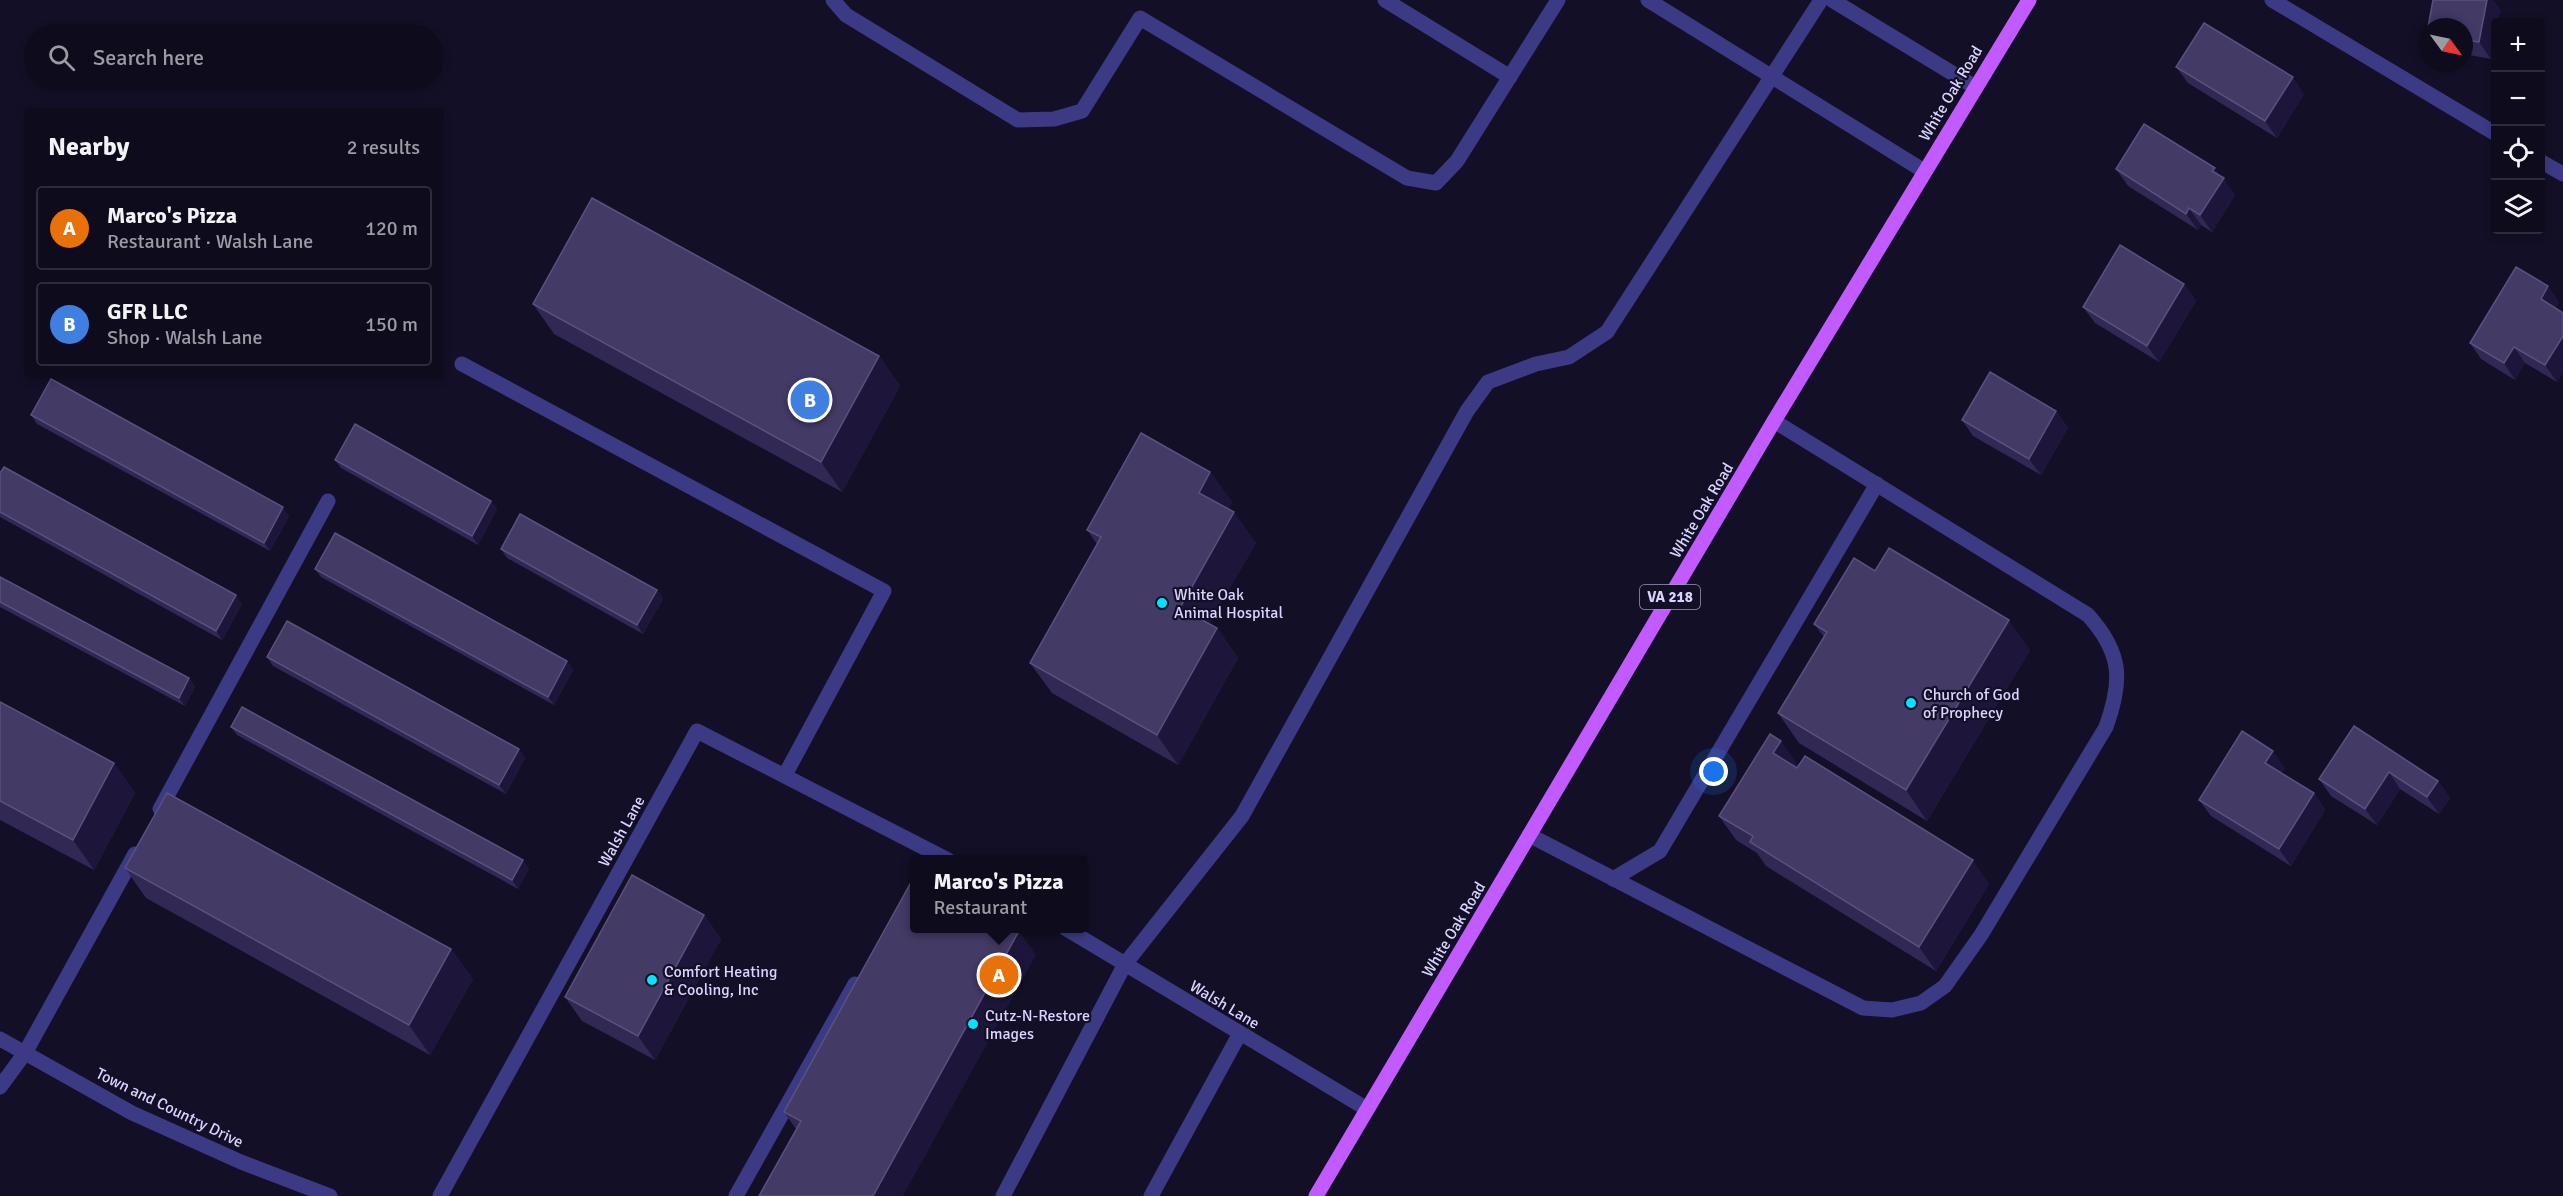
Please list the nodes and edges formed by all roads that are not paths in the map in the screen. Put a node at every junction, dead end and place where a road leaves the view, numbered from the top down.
1 (833, 0) edge
2 (1385, 0) edge
3 (1558, 0) edge
4 (1648, 0) edge
5 (1821, 0) edge
6 (1832, 0) edge
7 (2028, 0) edge
8 (2272, 0) edge
9 (1771, 76) junction
10 (1510, 77) junction
11 (1975, 87) junction
12 (2491, 131) edge
13 (2545, 163) edge
14 (1924, 171) junction
15 (2563, 174) edge
16 (462, 364) dead end
17 (1774, 421) junction
18 (1877, 484) junction
19 (328, 501) dead end
20 (784, 775) junction
21 (155, 817) edge
22 (1529, 835) junction
23 (144, 837) edge
24 (928, 854) edge
25 (1613, 879) junction
26 (1073, 933) edge
27 (1125, 964) junction
28 (863, 970) edge
29 (1239, 1035) junction
30 (0, 1039) edge
31 (25, 1053) junction
32 (0, 1088) edge
33 (1368, 1109) junction
34 (330, 1196) edge
35 (441, 1196) edge
36 (736, 1196) edge
37 (1003, 1196) edge
38 (1151, 1196) edge
39 (1316, 1196) edge

1 - 10 street
2 - 10 street
3 - 10 street
4 - 9 street
5 - 9 street
6 - 11 street
7 - 11 main road, White Oak Road / VA 218
8 - 12 street
9 - 14 street
9 - 27 street
11 - 14 main road, White Oak Road / VA 218
13 - 15 street
14 - 17 main road, White Oak Road / VA 218
16 - 20 street
17 - 18 street
17 - 22 main road, White Oak Road / VA 218
18 - 25 street
18 - 25 street
19 - 21 street
20 - 24 street, Walsh Lane
20 - 35 street, Walsh Lane
22 - 25 street
22 - 33 main road, White Oak Road / VA 218
23 - 31 street
26 - 27 street, Walsh Lane
27 - 29 street, Walsh Lane
27 - 37 street
28 - 36 street
29 - 33 street, Walsh Lane
29 - 38 street
30 - 31 street, Town and Country Drive
31 - 32 street
31 - 34 street, Town and Country Drive
33 - 39 main road, White Oak Road / VA 218

